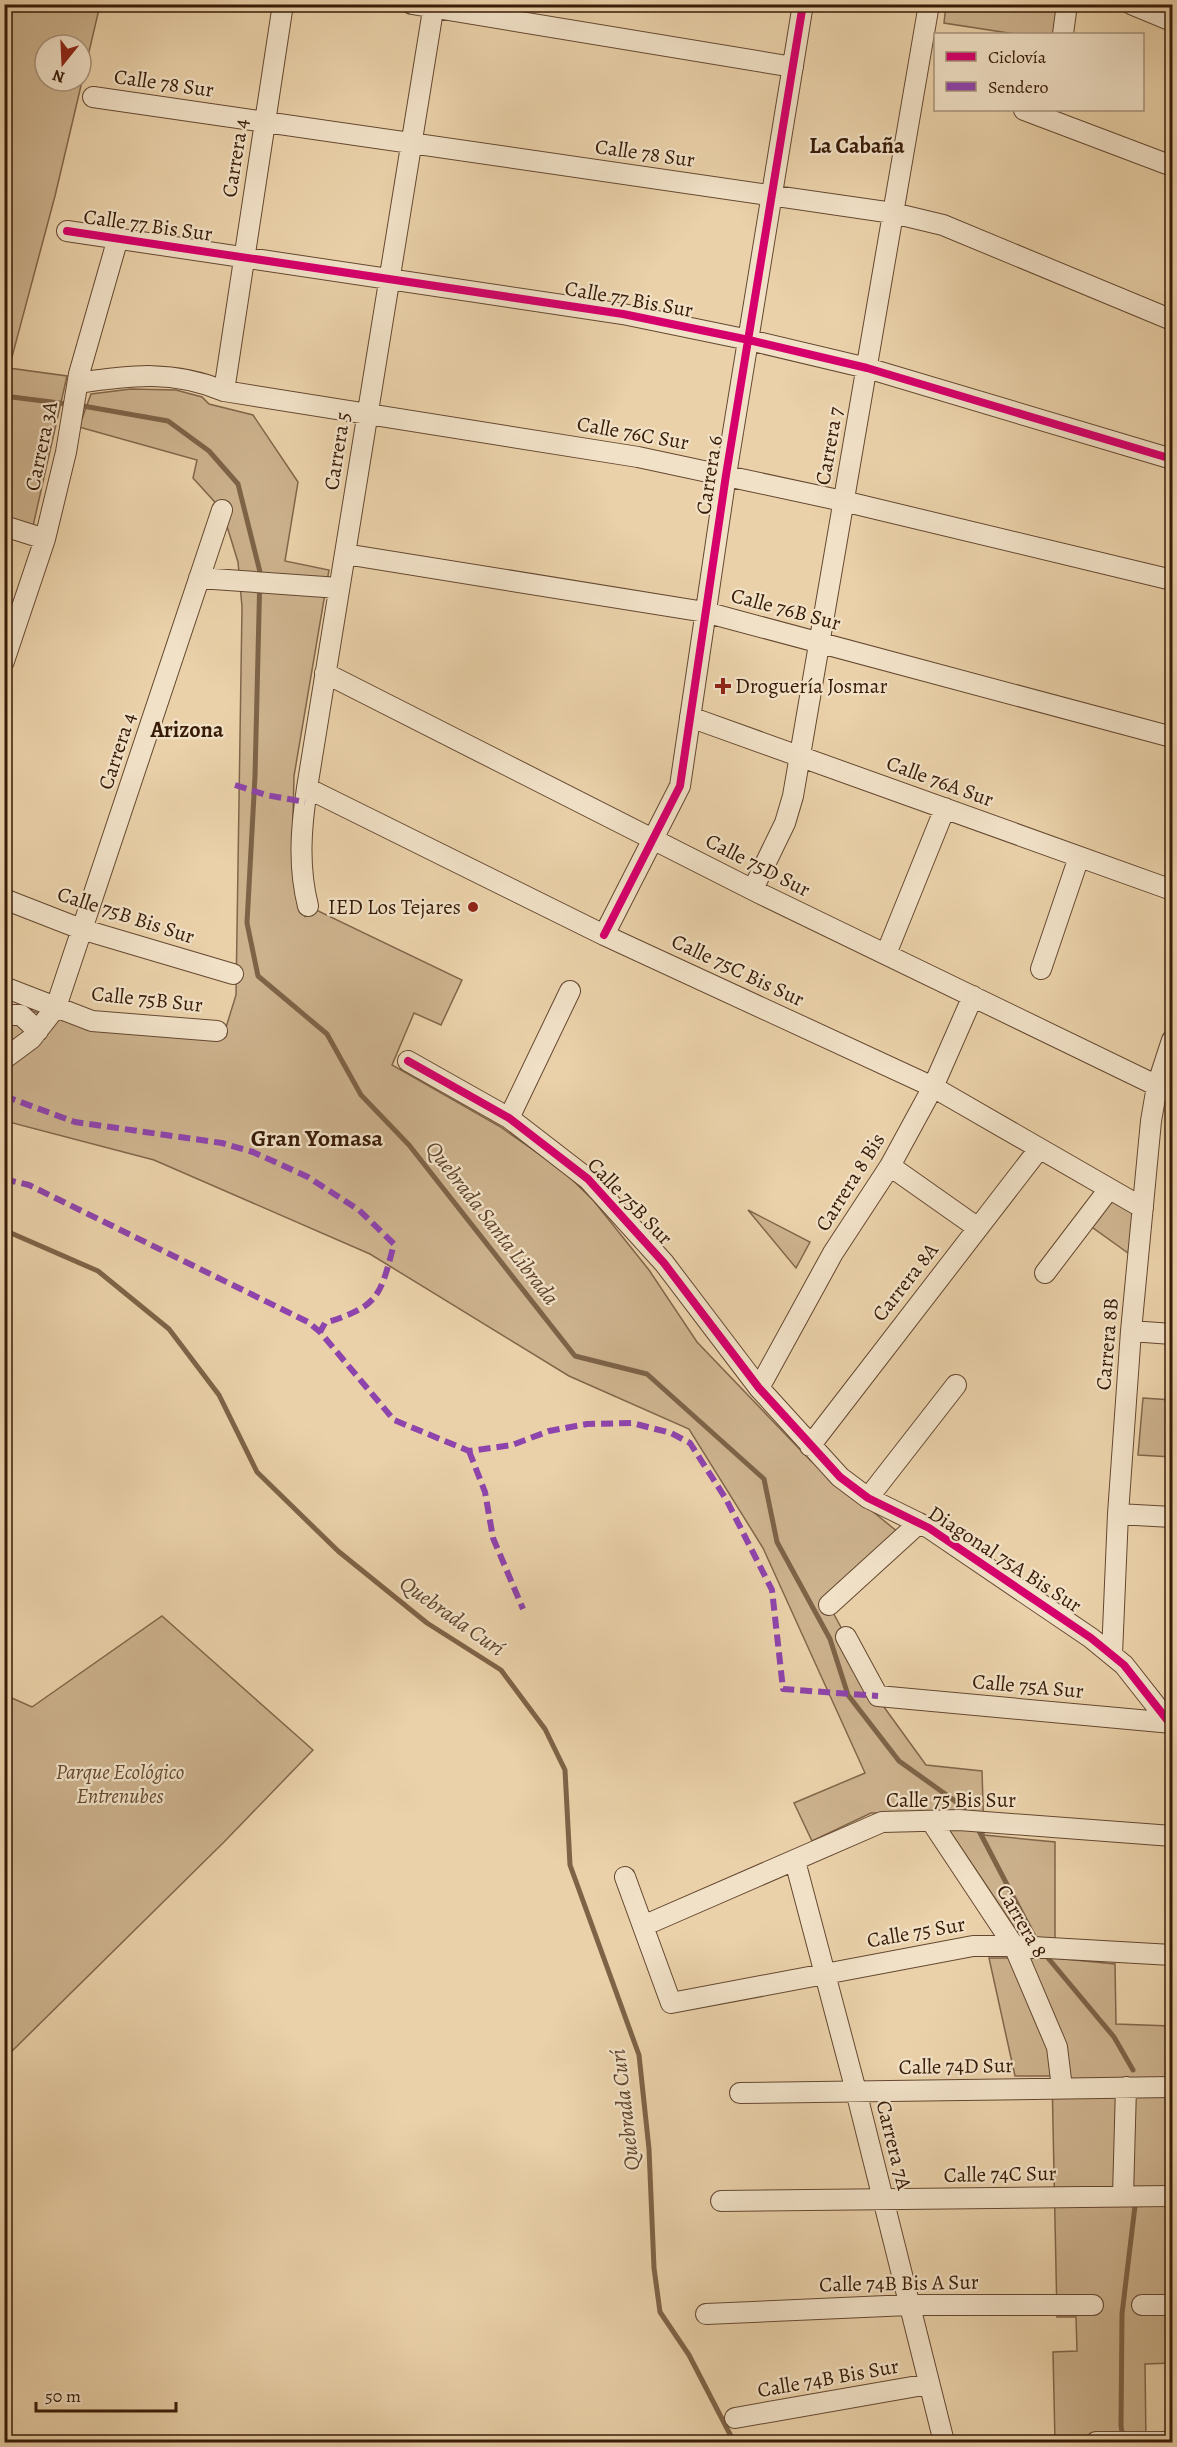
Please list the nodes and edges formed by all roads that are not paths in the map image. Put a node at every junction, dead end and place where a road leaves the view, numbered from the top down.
1 (283, 4) edge
2 (412, 4) edge
3 (803, 4) edge
4 (929, 4) edge
5 (1067, 4) edge
6 (1131, 4) edge
7 (434, 6) edge
8 (1173, 21) edge
9 (1063, 33) edge
10 (794, 67) junction
11 (926, 77) edge
12 (93, 97) dead end
13 (1031, 111) edge
14 (1052, 114) edge
15 (265, 122) junction
16 (412, 143) junction
17 (1173, 166) edge
18 (773, 196) junction
19 (893, 213) junction
20 (67, 231) dead end
21 (117, 238) junction
22 (244, 257) junction
23 (390, 279) junction
24 (1173, 320) edge
25 (749, 340) junction
26 (867, 368) junction
27 (78, 388) junction
28 (224, 391) junction
29 (368, 414) junction
30 (1173, 459) edge
31 (726, 475) junction
32 (843, 501) junction
33 (222, 510) dead end
34 (4, 526) edge
35 (45, 539) junction
36 (345, 554) junction
37 (199, 578) junction
38 (1173, 580) edge
39 (339, 588) junction
40 (705, 612) junction
41 (12, 616) edge
42 (819, 643) junction
43 (4, 661) edge
44 (325, 673) junction
45 (690, 717) junction
46 (1173, 737) edge
47 (799, 756) junction
48 (307, 788) junction
49 (945, 808) junction
50 (653, 839) junction
51 (1079, 857) junction
52 (753, 889) junction
53 (1173, 890) edge
54 (4, 899) edge
55 (308, 906) dead end
56 (81, 929) junction
57 (604, 935) junction
58 (886, 954) junction
59 (1041, 969) dead end
60 (233, 974) dead end
61 (4, 987) edge
62 (570, 991) dead end
63 (973, 996) junction
64 (56, 1007) junction
65 (4, 1015) edge
66 (217, 1030) dead end
67 (38, 1031) junction
68 (1173, 1040) edge
69 (4, 1059) edge
70 (408, 1061) dead end
71 (933, 1087) junction
72 (1165, 1090) edge
73 (508, 1118) junction
74 (1039, 1149) junction
75 (890, 1167) junction
76 (1109, 1189) junction
77 (1143, 1208) junction
78 (978, 1228) junction
79 (1045, 1273) dead end
80 (1131, 1331) junction
81 (1173, 1334) edge
82 (956, 1385) dead end
83 (759, 1388) junction
84 (810, 1446) junction
85 (868, 1498) junction
86 (1118, 1514) junction
87 (1173, 1517) edge
88 (919, 1523) junction
89 (829, 1605) dead end
90 (846, 1637) dead end
91 (1112, 1654) junction
92 (1172, 1724) edge
93 (931, 1821) junction
94 (1173, 1836) edge
95 (795, 1861) junction
96 (625, 1877) dead end
97 (643, 1926) junction
98 (1020, 1946) junction
99 (1173, 1954) edge
100 (825, 1973) junction
101 (1126, 2087) junction
102 (1173, 2087) edge
103 (1062, 2088) junction
104 (856, 2091) junction
105 (740, 2093) dead end
106 (1123, 2196) junction
107 (1173, 2196) edge
108 (883, 2199) junction
109 (721, 2201) dead end
110 (909, 2305) junction
111 (1142, 2305) dead end
112 (1173, 2305) edge
113 (1093, 2306) dead end
114 (706, 2314) dead end
115 (929, 2384) junction
116 (735, 2418) dead end
117 (944, 2442) edge
118 (1096, 2442) edge
119 (1112, 2442) edge
120 (1136, 2442) edge
121 (1173, 2442) edge

1 - 15 street, Carrera 4
2 - 7 street
3 - 10 street, Carrera 6
4 - 11 street, Carrera 7
5 - 9 street
6 - 8 street
7 - 10 street
7 - 16 street, Carrera 5
10 - 18 street, Carrera 6
11 - 19 street, Carrera 7
12 - 15 street, Calle 78 Sur
13 - 14 street
14 - 17 street
15 - 16 street, Calle 78 Sur
15 - 22 street, Carrera 4
16 - 18 street, Calle 78 Sur
16 - 23 street, Carrera 5
18 - 19 street, Calle 78 Sur
18 - 25 street, Carrera 6
19 - 24 street, Calle 78 Sur
19 - 26 street, Carrera 7
20 - 21 street, Calle 77 Bis Sur
21 - 22 street, Calle 77 Bis Sur
21 - 27 street, Carrera 3A
22 - 23 street, Calle 77 Bis Sur
22 - 28 street, Carrera 4
23 - 25 street, Calle 77 Bis Sur
23 - 29 street, Carrera 5
25 - 26 street, Calle 77 Bis Sur
25 - 31 street, Carrera 6
26 - 30 street, Calle 77 Bis Sur
26 - 32 street, Carrera 7
27 - 28 street, Calle 76C Sur
27 - 35 street, Carrera 3A
28 - 29 street, Calle 76C Sur
29 - 31 street, Calle 76C Sur
29 - 36 street, Carrera 5
31 - 32 street, Calle 76C Sur
31 - 40 street, Carrera 6
32 - 38 street, Calle 76C Sur
32 - 42 street, Carrera 7
33 - 37 street, Carrera 4
34 - 35 street
35 - 41 street, Carrera 3A
36 - 39 street, Carrera 5
36 - 40 street, Calle 76B Sur
37 - 39 street
37 - 56 street, Carrera 4
39 - 44 street, Carrera 5
40 - 42 street, Calle 76B Sur
40 - 45 street, Carrera 6
41 - 43 street, Carrera 3A
42 - 46 street, Calle 76B Sur
42 - 47 street, Carrera 7
44 - 48 street, Carrera 5
44 - 50 street, Calle 75D Sur
45 - 47 street, Calle 76A Sur
45 - 50 street, Carrera 6
47 - 49 street, Calle 76A Sur
47 - 52 street, Carrera 7
48 - 55 street, Carrera 5
48 - 57 street, Calle 75C Bis Sur
49 - 51 street, Calle 76A Sur
49 - 58 street
50 - 52 street, Calle 75D Sur
50 - 57 street, Carrera 6
51 - 53 street, Calle 76A Sur
51 - 59 street
52 - 58 street, Calle 75D Sur
54 - 56 street, Calle 75B Bis Sur
56 - 60 street, Calle 75B Bis Sur
56 - 64 street, Carrera 4
57 - 71 street, Calle 75C Bis Sur
58 - 63 street, Calle 75D Sur
61 - 64 street, Calle 75B Sur
62 - 73 street
63 - 71 street, Carrera 8 Bis
63 - 72 street, Calle 75D Sur
64 - 66 street, Calle 75B Sur
64 - 67 street, Carrera 4
65 - 67 street
67 - 69 street, Carrera 4
68 - 72 street, Carrera 8B
70 - 73 street, Calle 75B Sur
71 - 74 street, Calle 75C Bis Sur
71 - 75 street, Carrera 8 Bis
72 - 77 street, Carrera 8B
73 - 83 street, Calle 75B Sur
74 - 76 street, Calle 75C Bis Sur
74 - 78 street, Carrera 8A
75 - 78 street
75 - 83 street, Carrera 8 Bis
76 - 77 street, Calle 75C Bis Sur
76 - 79 street
77 - 80 street, Carrera 8B
78 - 84 street, Carrera 8A
80 - 81 street
80 - 86 street, Carrera 8B
82 - 85 street
83 - 84 street, Diagonal 75A Bis Sur
84 - 85 street, Diagonal 75A Bis Sur
85 - 88 street, Diagonal 75A Bis Sur
86 - 87 street
86 - 91 street, Carrera 8B
88 - 89 street
88 - 91 street, Diagonal 75A Bis Sur
90 - 92 street, Calle 75A Sur
91 - 92 street, Diagonal 75A Bis Sur
93 - 94 street, Calle 75 Bis Sur
93 - 95 street, Calle 75 Bis Sur
93 - 98 street, Carrera 8
95 - 97 street, Calle 75 Bis Sur
95 - 100 street, Carrera 7A
96 - 97 street
97 - 100 street, Calle 75 Sur
98 - 99 street, Calle 75 Sur
98 - 100 street, Calle 75 Sur
98 - 103 street, Carrera 8
100 - 104 street, Carrera 7A
101 - 102 street, Calle 74D Sur
101 - 103 street, Calle 74D Sur
101 - 106 street
103 - 104 street, Calle 74D Sur
104 - 105 street, Calle 74D Sur
104 - 108 street, Carrera 7A
106 - 107 street, Calle 74C Sur
106 - 108 street, Calle 74C Sur
108 - 109 street, Calle 74C Sur
108 - 110 street, Carrera 7A
110 - 113 street, Calle 74B Bis A Sur
110 - 114 street, Calle 74B Bis A Sur
110 - 115 street, Carrera 7A
111 - 112 street
115 - 116 street, Calle 74B Bis Sur
115 - 117 street, Carrera 7A
118 - 119 street
119 - 120 street
120 - 121 street

